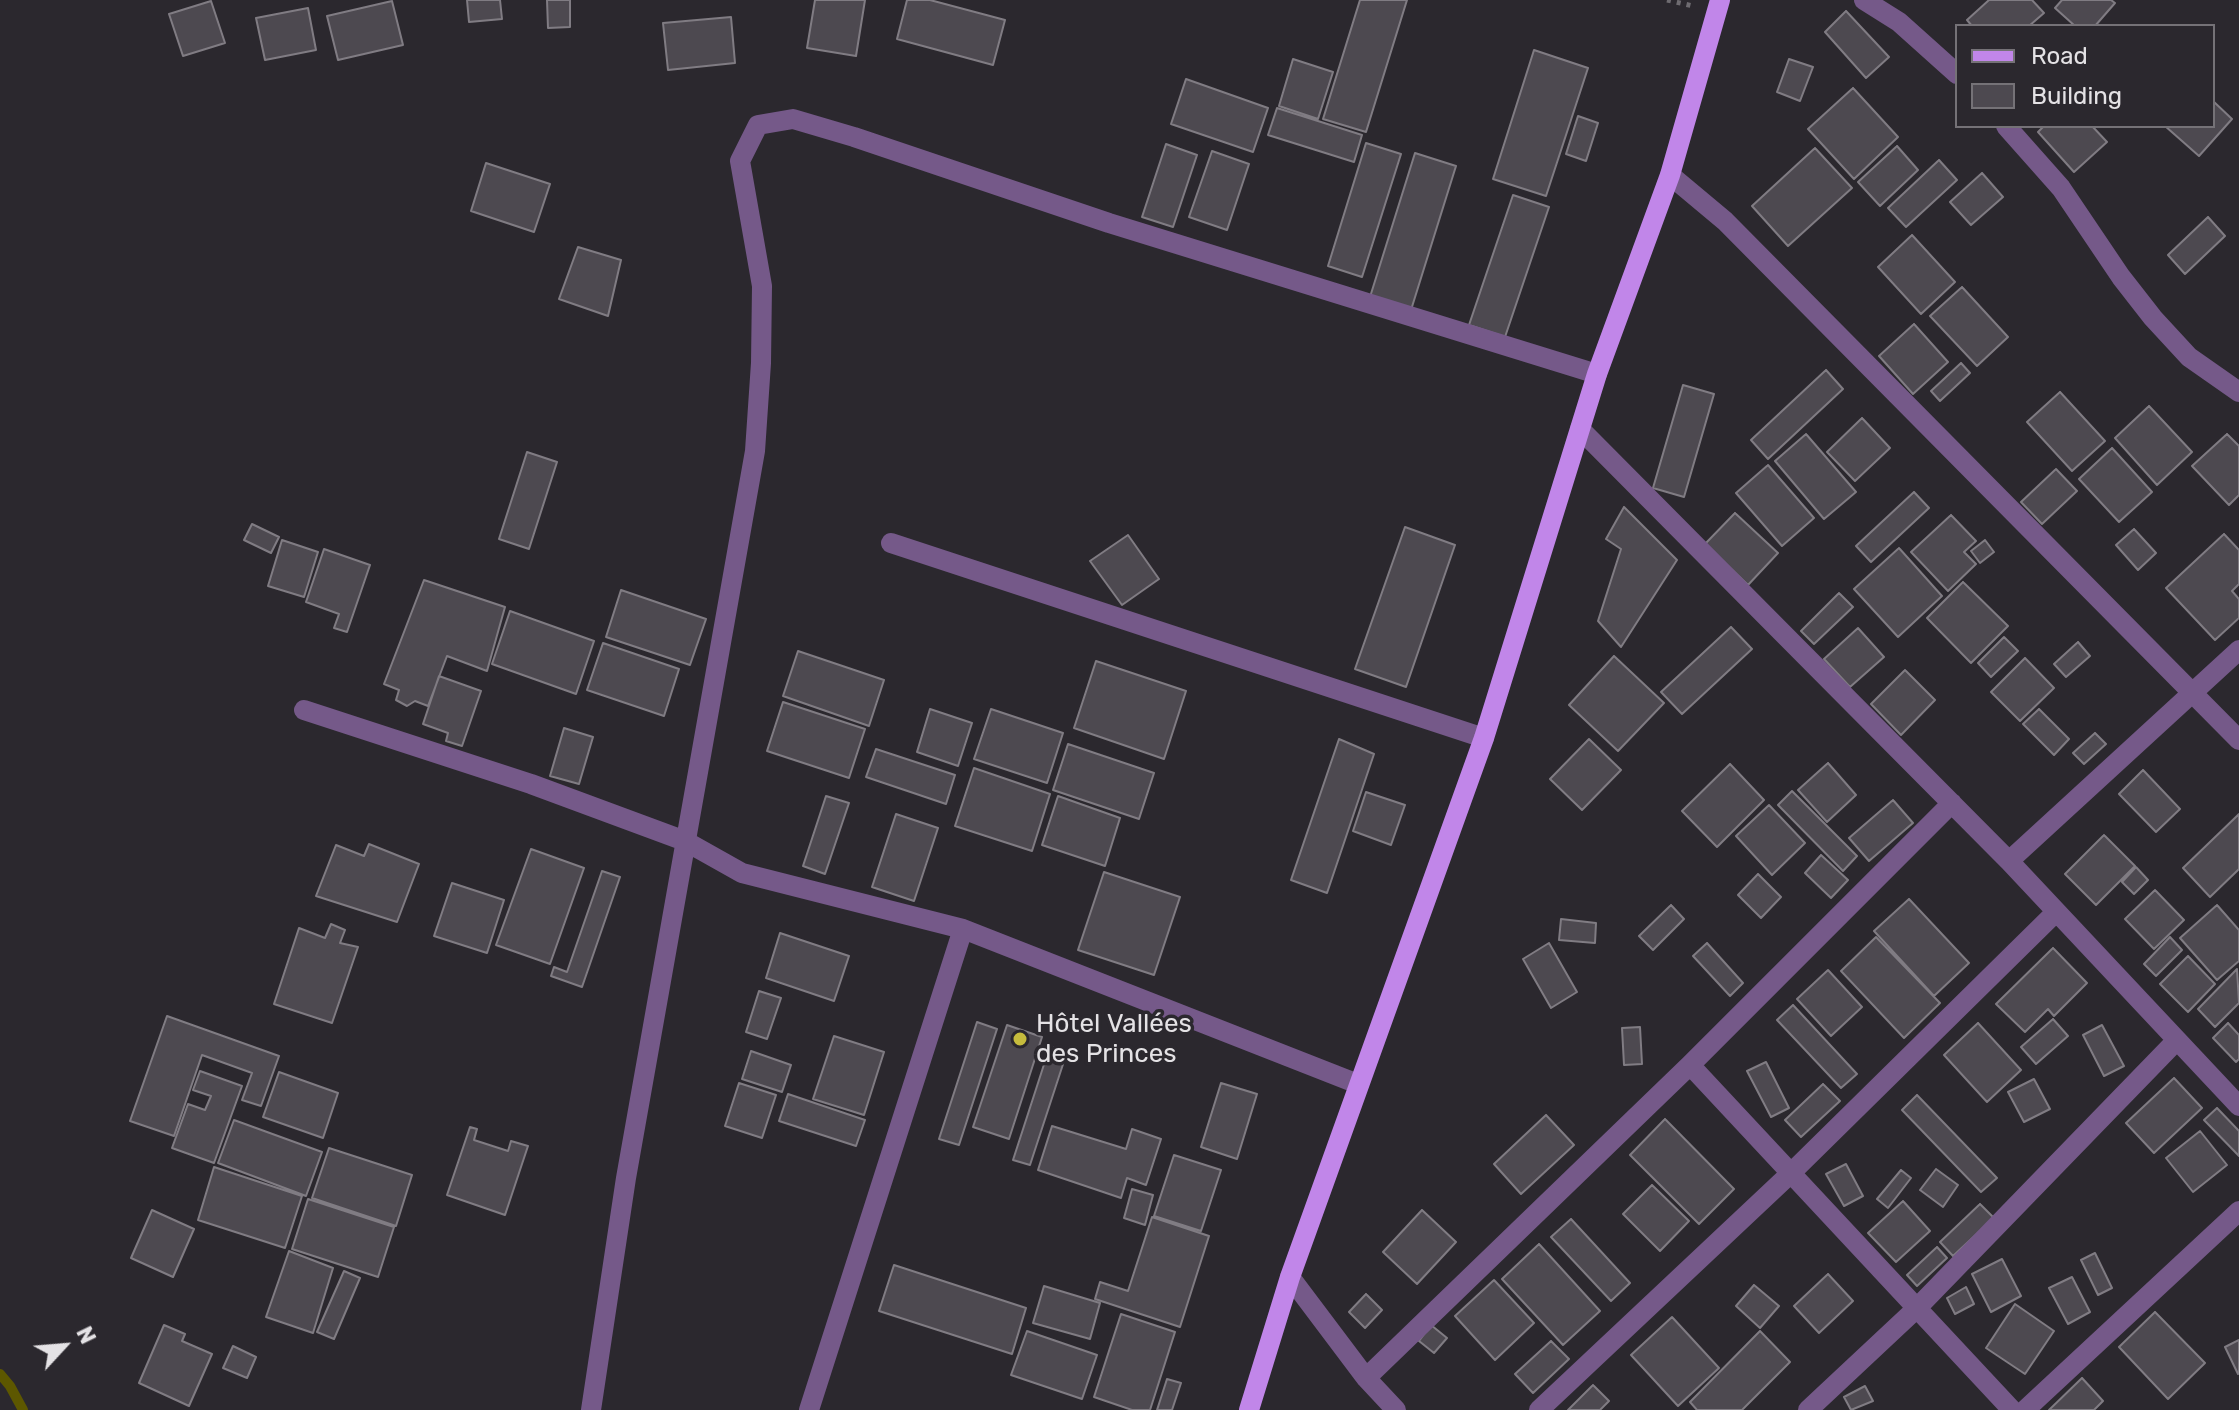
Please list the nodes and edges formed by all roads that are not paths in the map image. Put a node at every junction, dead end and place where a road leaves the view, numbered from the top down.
1 (1720, 0) edge
2 (1864, 0) edge
3 (1955, 72) edge
4 (2008, 128) edge
5 (1670, 175) junction
6 (1597, 374) junction
7 (2239, 392) edge
8 (1580, 429) junction
9 (891, 543) dead end
10 (2239, 650) edge
11 (2192, 691) junction
12 (304, 710) dead end
13 (1484, 738) junction
14 (2239, 740) edge
15 (1952, 803) junction
16 (685, 841) junction
17 (2009, 861) junction
18 (2056, 912) junction
19 (963, 929) junction
20 (2177, 1040) junction
21 (1690, 1065) junction
22 (1358, 1084) junction
23 (2239, 1106) edge
24 (1791, 1173) junction
25 (2239, 1211) edge
26 (1290, 1277) junction
27 (1917, 1308) junction
28 (1366, 1378) junction
29 (591, 1410) edge
30 (809, 1410) edge
31 (1249, 1410) edge
32 (1396, 1410) edge
33 (1539, 1410) edge
34 (1808, 1410) edge
35 (2012, 1410) edge
36 (2025, 1410) edge

1 - 5 main road
2 - 3 street
4 - 7 street
5 - 6 main road
5 - 11 street
6 - 8 main road
6 - 16 street
8 - 13 main road
8 - 15 street
9 - 13 street
10 - 11 street
11 - 14 street
11 - 17 street
12 - 16 street
13 - 22 main road
15 - 17 street
15 - 21 street
16 - 19 street
16 - 29 street
17 - 18 street
18 - 20 street
18 - 24 street
19 - 22 street
19 - 30 street
20 - 23 street
20 - 27 street
21 - 24 street
21 - 28 street
22 - 26 main road
24 - 27 street
24 - 33 street
25 - 36 street
26 - 28 street
26 - 31 main road
27 - 34 street
27 - 35 street
28 - 32 street

